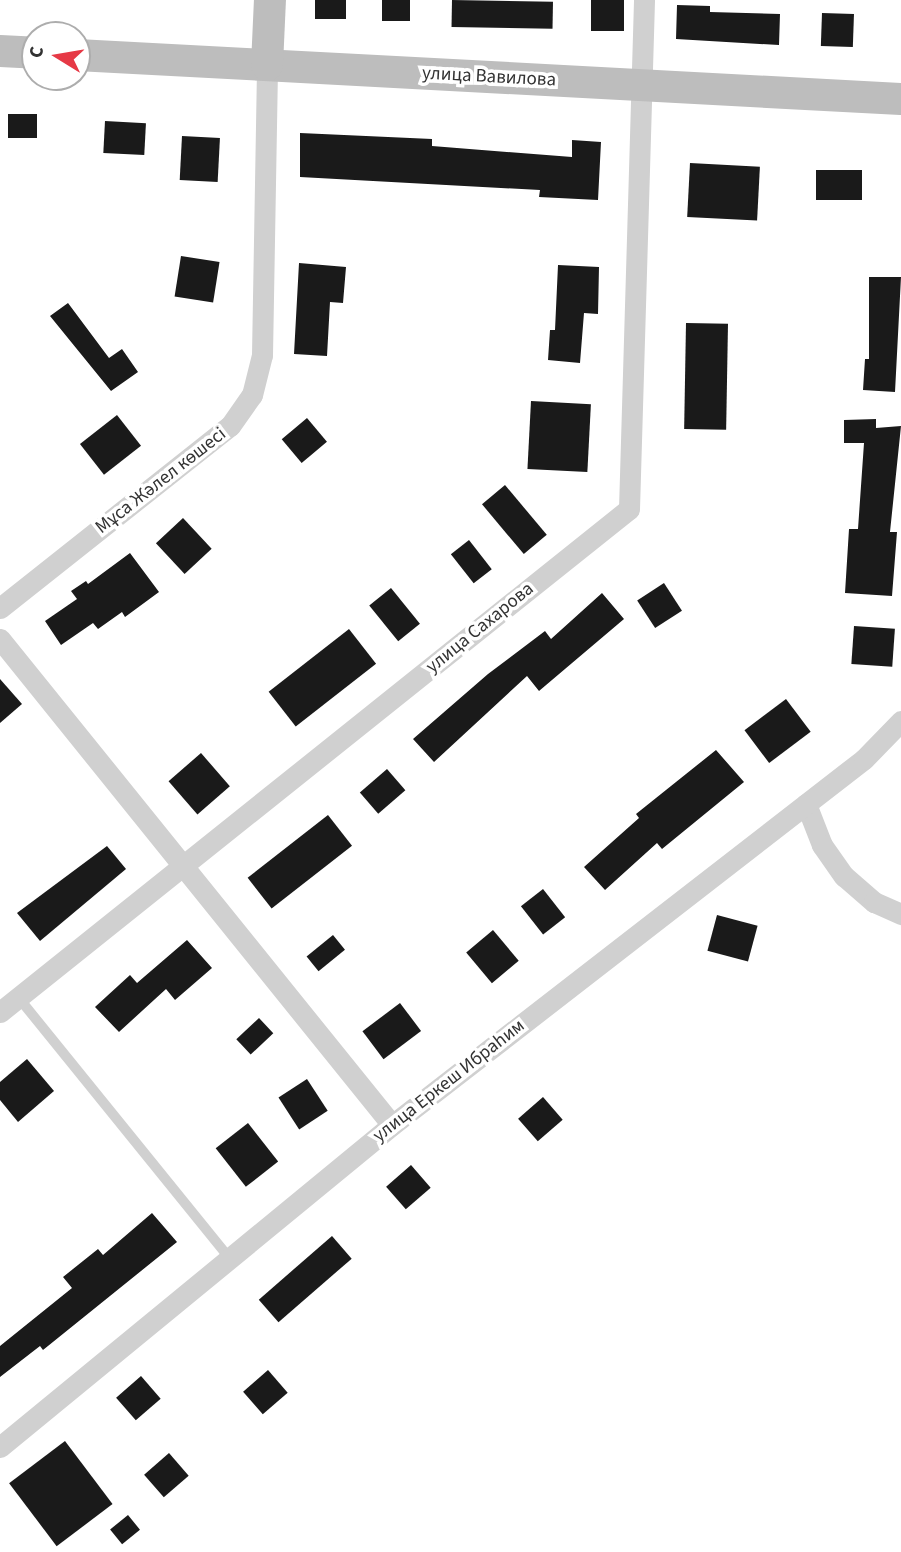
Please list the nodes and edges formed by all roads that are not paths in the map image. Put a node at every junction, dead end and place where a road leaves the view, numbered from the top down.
1 (270, 0) edge
2 (644, 0) edge
3 (0, 51) edge
4 (21, 52) edge
5 (91, 56) edge
6 (267, 65) junction
7 (642, 85) junction
8 (901, 99) edge
9 (0, 608) edge
10 (0, 639) edge
11 (901, 721) edge
12 (806, 804) junction
13 (184, 864) junction
14 (901, 914) edge
15 (19, 997) junction
16 (0, 1012) edge
17 (392, 1125) junction
18 (229, 1258) junction
19 (0, 1447) edge

1 - 6 street
2 - 7 street, улица Сахарова
3 - 4 street
5 - 6 street, улица Вавилова
6 - 7 street, улица Вавилова
6 - 9 street, Мұса Жәлел көшесі
7 - 8 street, улица Вавилова
7 - 13 street, улица Сахарова
10 - 13 street
11 - 12 street, улица Еркеш Ибраһим
12 - 14 street
12 - 17 street, улица Еркеш Ибраһим
13 - 15 street, улица Сахарова
13 - 17 street
15 - 16 street, улица Сахарова
15 - 18 lane
17 - 18 street, улица Еркеш Ибраһим
18 - 19 street, улица Еркеш Ибраһим

